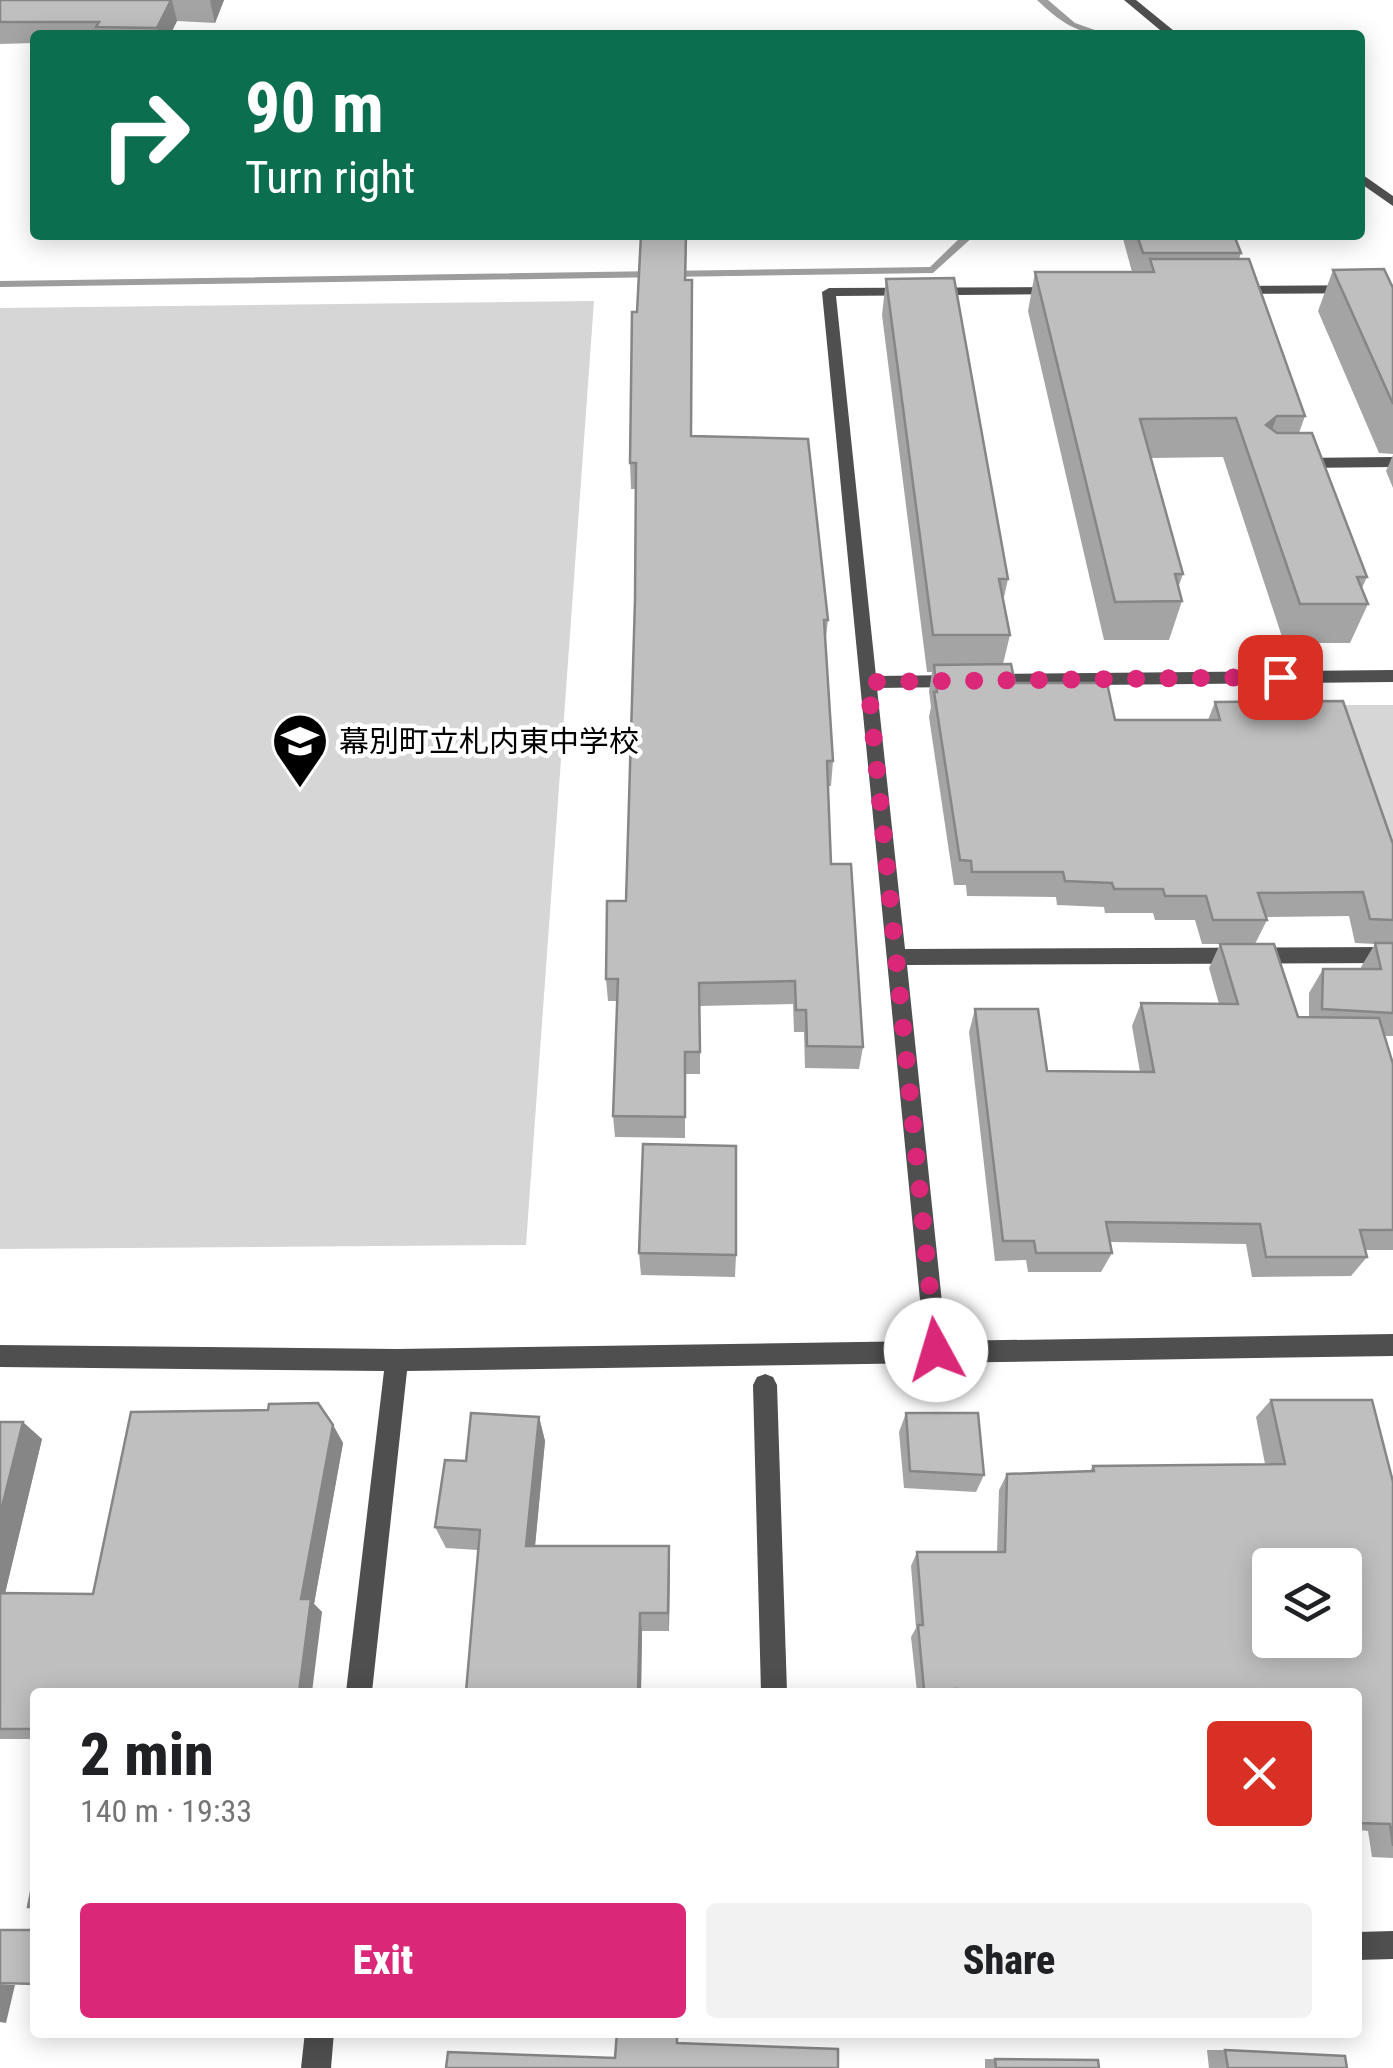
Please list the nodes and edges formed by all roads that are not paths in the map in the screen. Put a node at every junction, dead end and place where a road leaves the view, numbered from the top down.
1 (1129, 0) edge
2 (1167, 30) edge
3 (1365, 182) edge
4 (1393, 202) edge
5 (1393, 289) edge
6 (1218, 290) edge
7 (1082, 291) edge
8 (1393, 462) edge
9 (1282, 463) edge
10 (1393, 676) edge
11 (868, 682) junction
12 (1393, 955) edge
13 (896, 957) junction
14 (1393, 1345) edge
15 (936, 1350) junction
16 (0, 1356) edge
17 (397, 1360) junction
18 (764, 1385) dead end
19 (359, 1688) edge
20 (774, 1688) edge
21 (1362, 1946) edge
22 (1393, 1946) edge
23 (319, 2038) edge
24 (316, 2068) edge

1 - 2 street
3 - 4 street
5 - 6 street
7 - 11 street
8 - 9 street
10 - 11 street
11 - 13 street
12 - 13 street
13 - 15 street
14 - 15 street
15 - 17 street
16 - 17 street
17 - 19 street
18 - 20 street
21 - 22 street
23 - 24 street

